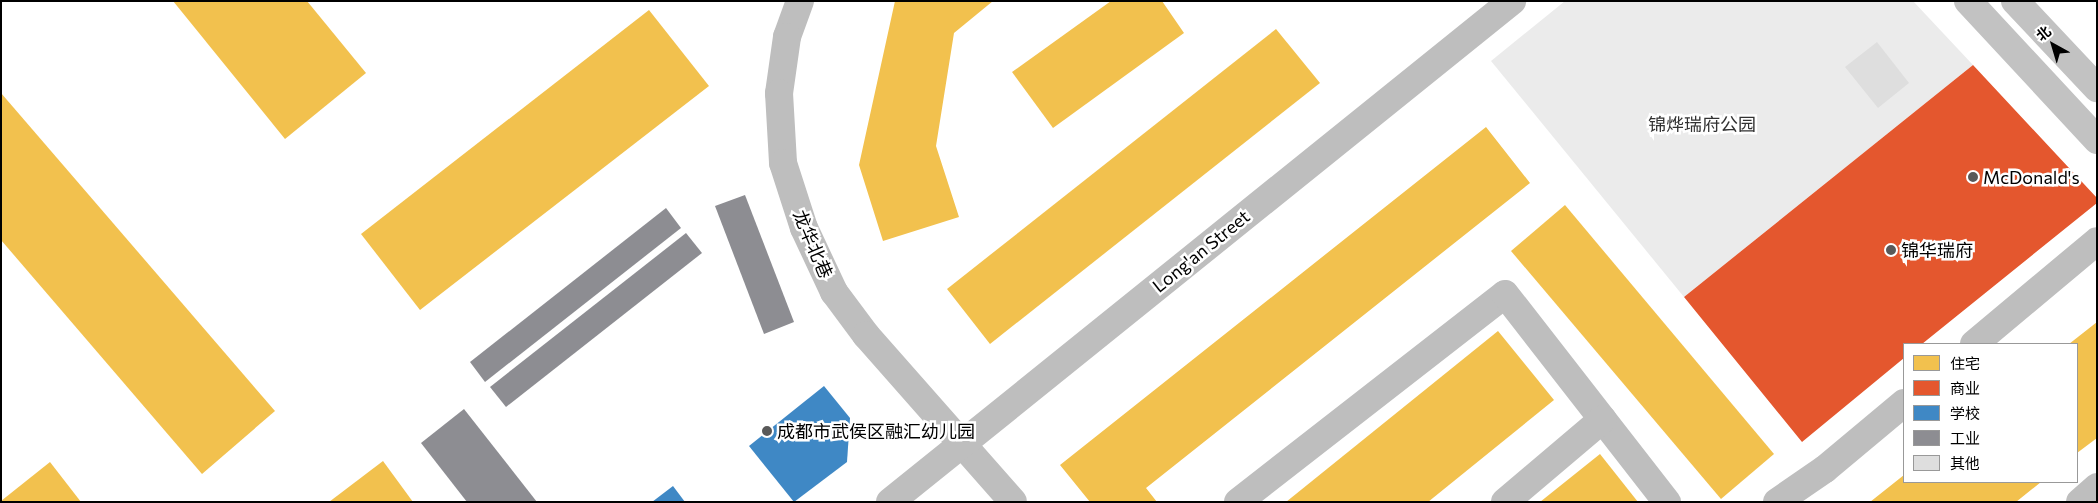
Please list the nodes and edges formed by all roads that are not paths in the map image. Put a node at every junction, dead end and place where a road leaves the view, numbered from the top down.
1 (800, 1) edge
2 (1512, 1) edge
3 (1968, 1) edge
4 (2015, 1) edge
5 (2097, 88) edge
6 (2097, 140) edge
7 (2097, 241) edge
8 (1975, 343) edge
9 (1903, 403) edge
10 (1603, 419) junction
11 (962, 444) junction
12 (2097, 487) edge
13 (890, 502) edge
14 (1014, 502) edge
15 (1238, 502) edge
16 (1505, 502) edge
17 (1667, 502) edge
18 (1777, 502) edge
19 (2080, 502) edge

1 - 11 street, 龙华北巷
2 - 11 street, Long'an Street
3 - 6 street
4 - 5 street
7 - 8 street
9 - 18 street
10 - 15 street
10 - 16 street
10 - 17 street
11 - 13 street, Long'an Street
11 - 14 street, 龙华北巷
12 - 19 street

